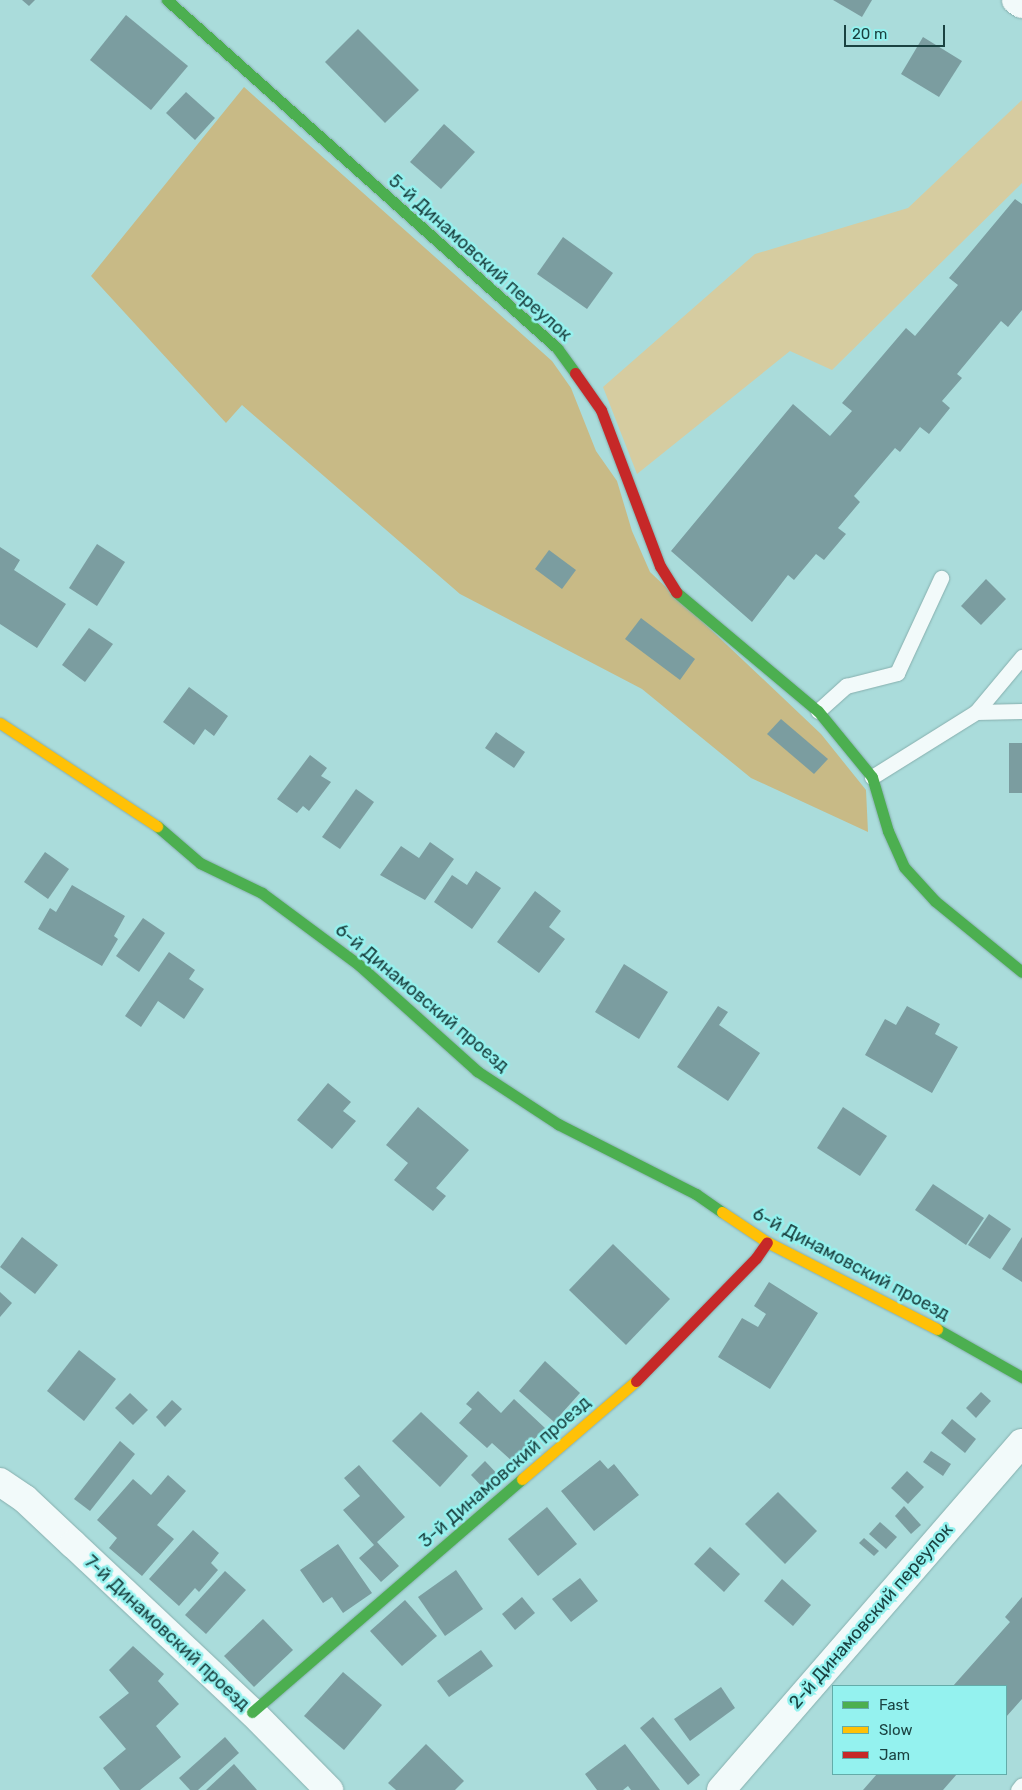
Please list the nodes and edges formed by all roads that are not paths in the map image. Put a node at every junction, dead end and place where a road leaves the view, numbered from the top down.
1 (167, 0) edge
2 (1016, 0) edge
3 (1022, 4) edge
4 (942, 578) dead end
5 (1022, 657) edge
6 (818, 711) junction
7 (1022, 711) edge
8 (976, 712) junction
9 (0, 723) edge
10 (872, 777) junction
11 (1022, 972) edge
12 (767, 1242) junction
13 (1022, 1377) edge
14 (1018, 1453) edge
15 (0, 1482) edge
16 (252, 1712) junction
17 (1022, 1785) edge
18 (329, 1790) edge
19 (721, 1790) edge
20 (1018, 1790) edge

1 - 6 street, 5-й Динамовский переулок
2 - 3 street
4 - 6 lane
5 - 8 lane
6 - 10 street, 5-й Динамовский переулок
7 - 8 lane
8 - 10 lane
9 - 12 street, 6-й Динамовский проезд
10 - 11 street, 5-й Динамовский переулок
12 - 13 street, 6-й Динамовский проезд
12 - 16 street, 3-й Динамовский проезд
14 - 19 street, 2-й Динамовский переулок
15 - 16 street, 7-й Динамовский проезд
16 - 18 street, 7-й Динамовский проезд
17 - 20 lane

